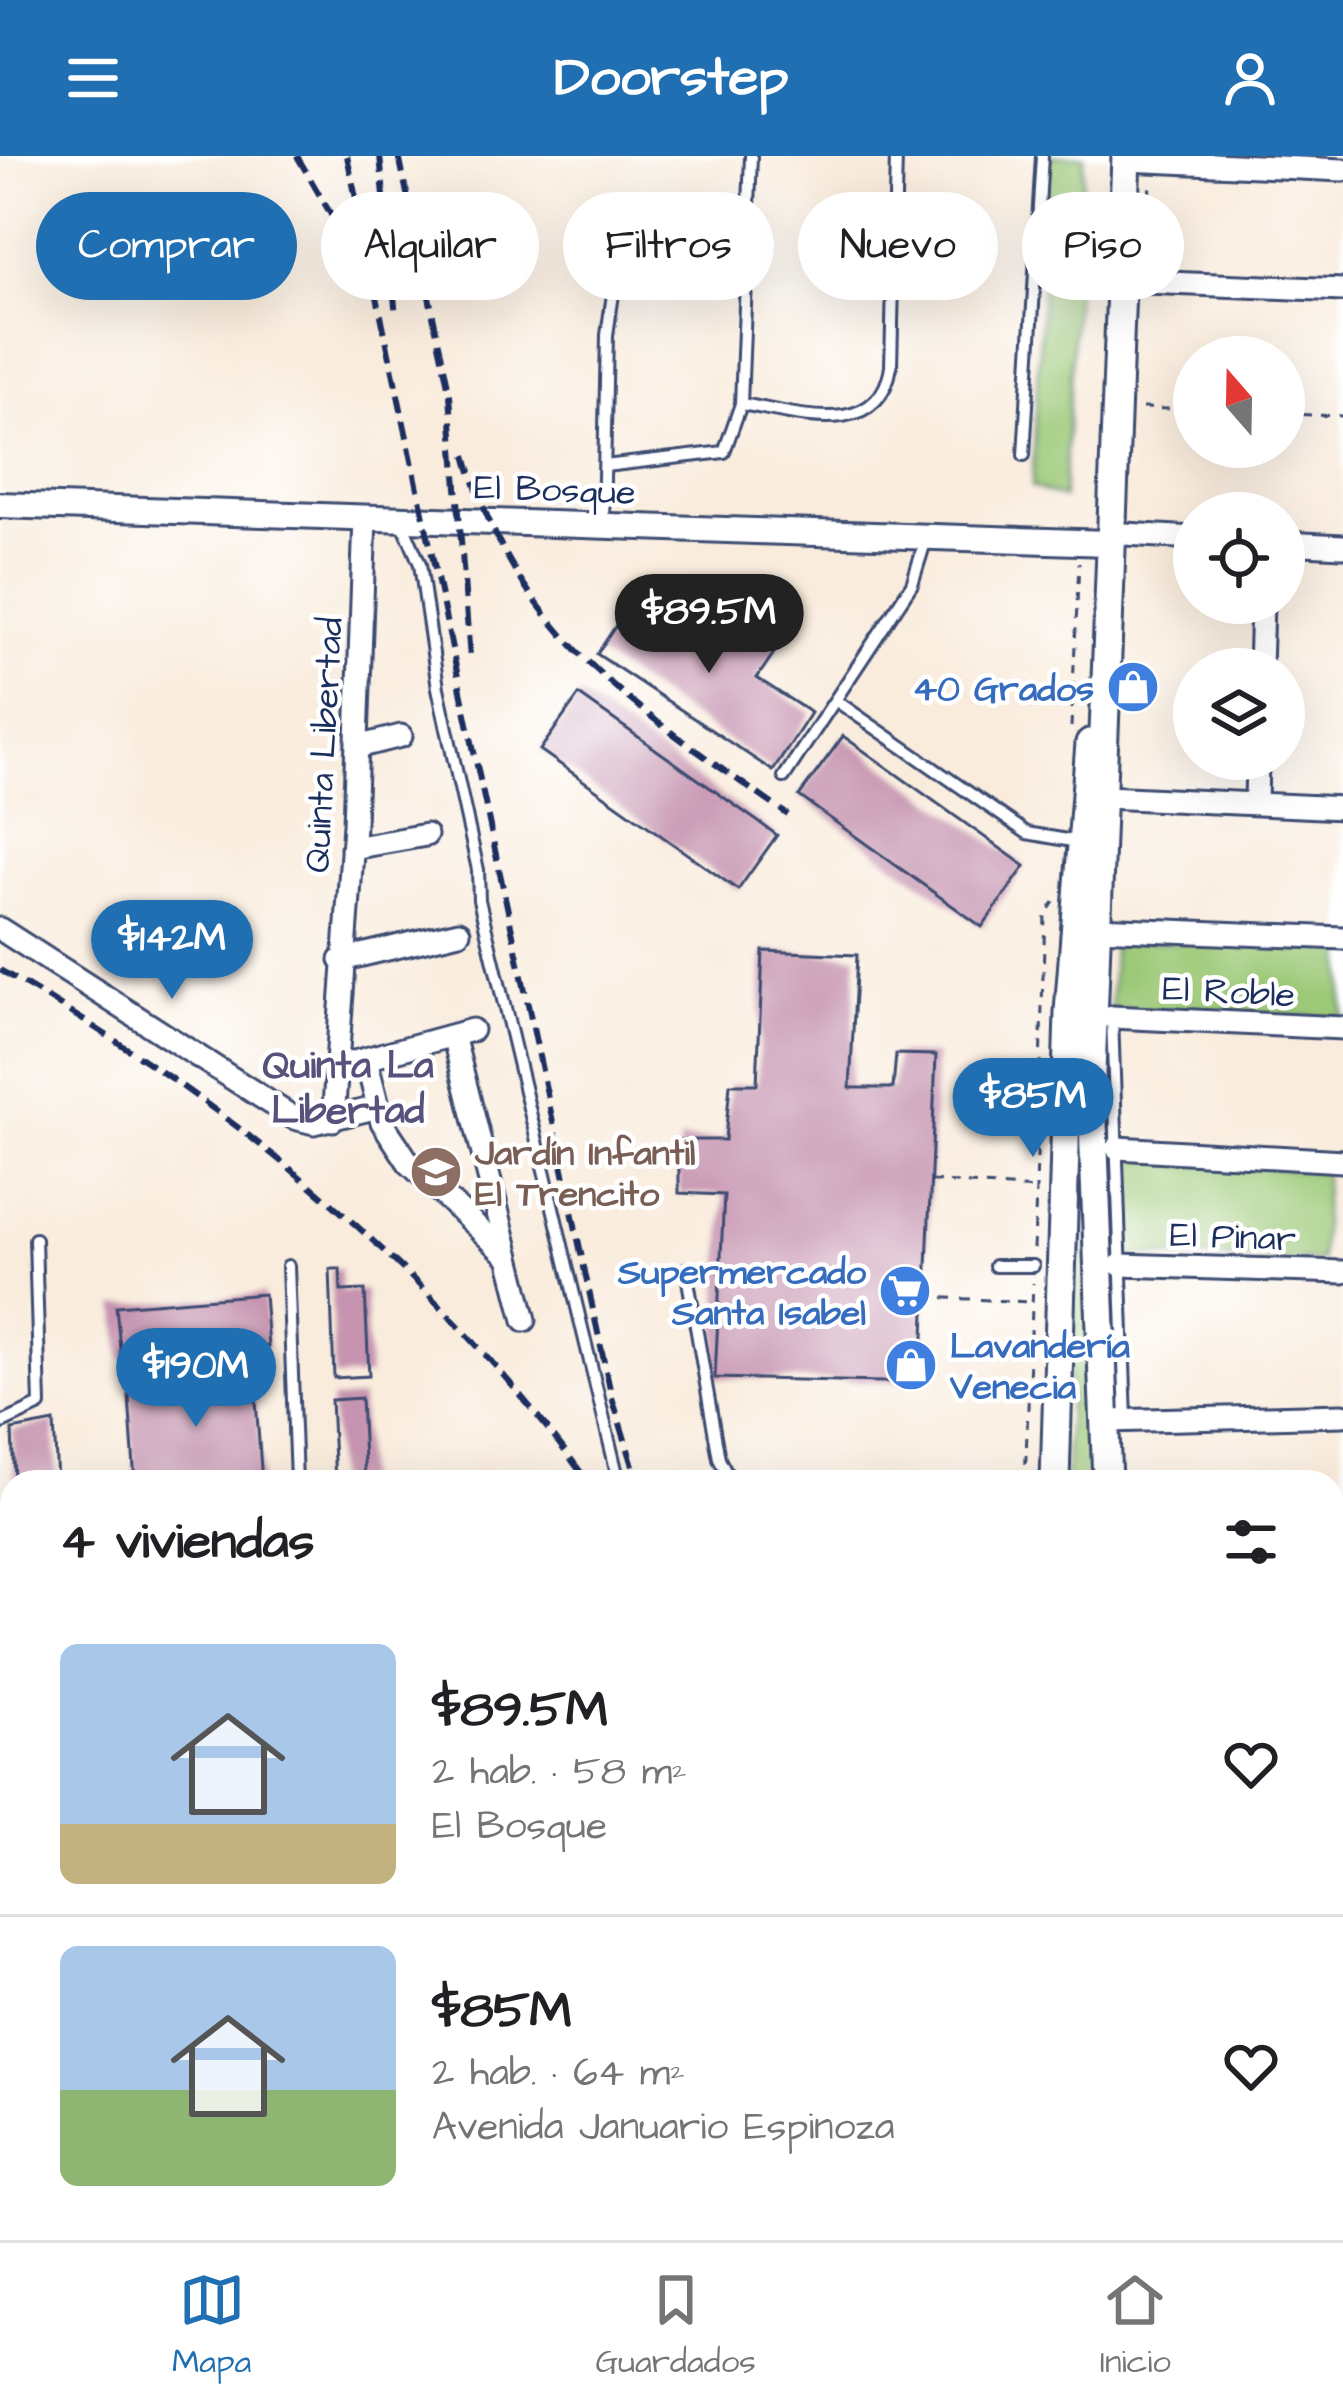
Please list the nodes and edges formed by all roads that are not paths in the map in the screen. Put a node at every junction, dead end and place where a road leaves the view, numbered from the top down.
1 (751, 156) edge
2 (896, 156) edge
3 (1042, 156) edge
4 (1126, 158) edge
5 (1343, 170) edge
6 (1124, 192) edge
7 (1184, 284) edge
8 (1343, 290) edge
9 (612, 300) edge
10 (1118, 300) edge
11 (741, 404) junction
12 (1024, 454) dead end
13 (605, 466) junction
14 (0, 505) edge
15 (364, 518) junction
16 (400, 519) junction
17 (603, 526) junction
18 (927, 537) junction
19 (1173, 539) edge
20 (1108, 542) junction
21 (1305, 544) edge
22 (1343, 546) edge
23 (1105, 641) junction
24 (836, 700) junction
25 (401, 736) dead end
26 (357, 747) junction
27 (784, 777) dead end
28 (1257, 780) edge
29 (1104, 797) junction
30 (1256, 804) junction
31 (1343, 808) edge
32 (426, 835) dead end
33 (1079, 842) junction
34 (352, 848) junction
35 (1097, 928) junction
36 (0, 929) edge
37 (459, 932) dead end
38 (1343, 938) edge
39 (341, 960) junction
40 (1112, 1017) joint
41 (1343, 1028) edge
42 (1069, 1030) junction
43 (366, 1059) junction
44 (336, 1066) junction
45 (1091, 1073) junction
46 (378, 1107) junction
47 (333, 1120) junction
48 (1117, 1148) junction
49 (1343, 1161) edge
50 (35, 1239) dead end
51 (509, 1256) junction
52 (1120, 1264) junction
53 (288, 1266) dead end
54 (995, 1266) dead end
55 (1034, 1266) road end
56 (686, 1269) dead end
57 (1343, 1272) edge
58 (525, 1320) dead end
59 (1343, 1414) edge
60 (1116, 1421) junction
61 (0, 1424) edge
62 (296, 1470) edge
63 (617, 1470) edge
64 (723, 1470) edge
65 (1055, 1470) edge
66 (1107, 1470) edge

1 - 11 lane
2 - 11 lane
3 - 12 lane
4 - 5 street
4 - 6 main road
7 - 8 street
9 - 13 lane
10 - 20 main road
11 - 13 lane
13 - 17 lane
14 - 15 street, El Bosque
15 - 16 street, El Bosque
15 - 26 street, Quinta Libertad
16 - 17 street, El Bosque
16 - 63 lane
17 - 18 street, El Bosque
18 - 20 street, El Bosque
18 - 24 lane
19 - 20 street
20 - 23 main road
21 - 22 street
23 - 29 main road
23 - 33 main road
24 - 27 lane
24 - 33 lane
25 - 26 street
26 - 34 street, Quinta Libertad
28 - 30 street
29 - 30 street
29 - 35 main road
30 - 31 street
32 - 34 street
33 - 42 main road
34 - 39 street, Quinta Libertad
35 - 38 street
35 - 45 main road
36 - 47 street
37 - 39 street
39 - 44 street, Quinta Libertad
40 - 41 street, El Roble
40 - 48 lane
42 - 45 lane
42 - 65 main road
43 - 44 street
43 - 46 street
43 - 51 street
44 - 47 street, Quinta Libertad
45 - 60 main road
46 - 47 street
46 - 51 street
48 - 49 street
48 - 52 lane
50 - 61 lane
51 - 58 street
52 - 57 street, El Pinar
52 - 60 lane
53 - 62 lane
54 - 55 lane
56 - 64 lane
59 - 60 street
60 - 66 main road

